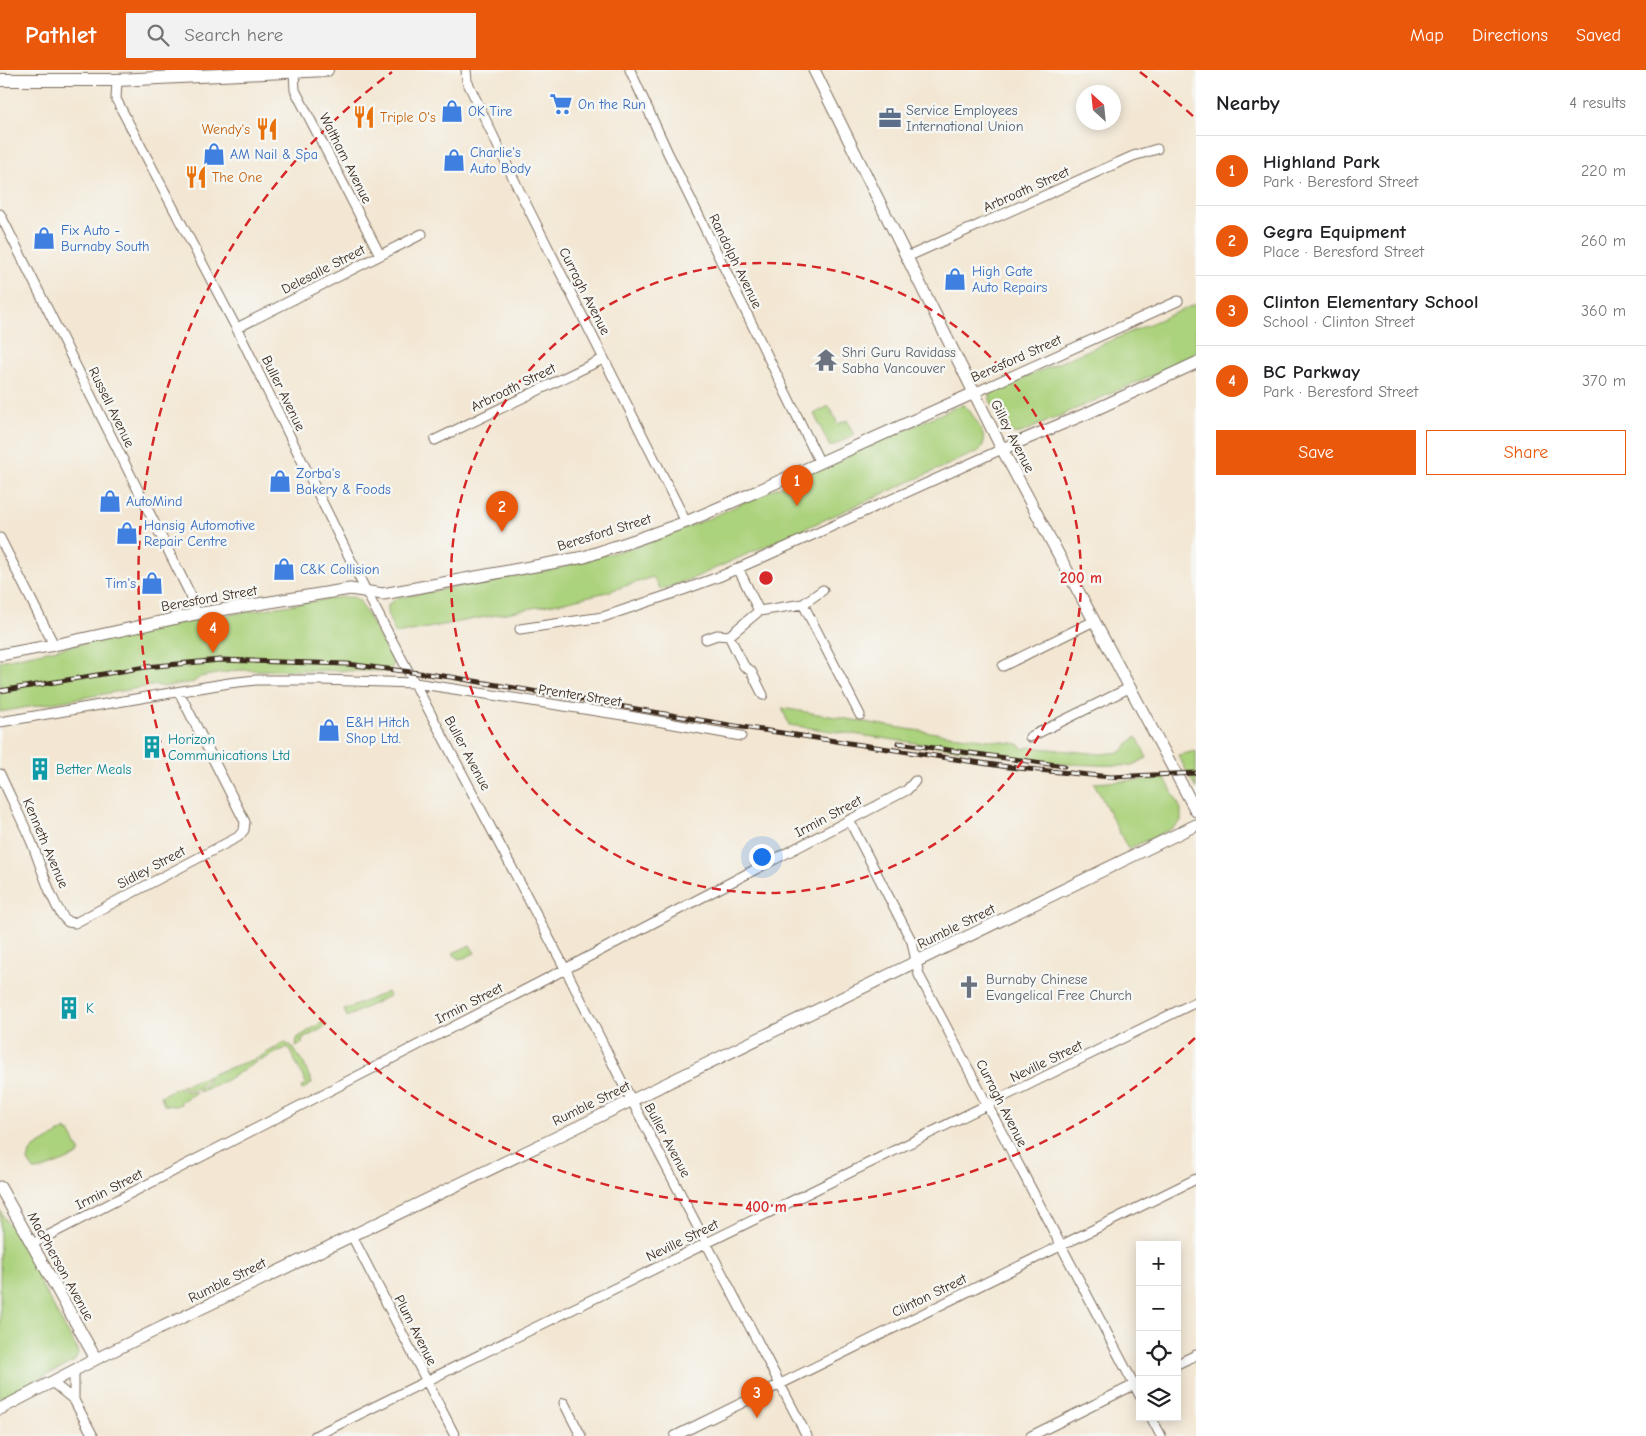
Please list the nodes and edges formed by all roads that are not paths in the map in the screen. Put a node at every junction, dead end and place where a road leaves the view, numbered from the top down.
1 (327, 70) edge
2 (466, 70) edge
3 (630, 70) edge
4 (814, 70) edge
5 (234, 72) edge
6 (270, 72) edge
7 (294, 72) junction
8 (0, 80) edge
9 (117, 80) junction
10 (1157, 149) dead end
11 (0, 214) edge
12 (422, 234) dead end
13 (380, 255) junction
14 (907, 257) junction
15 (1178, 301) dead end
16 (237, 328) junction
17 (603, 358) junction
18 (1196, 362) edge
19 (974, 393) junction
20 (435, 440) dead end
21 (1002, 449) junction
22 (820, 463) junction
23 (686, 522) junction
24 (0, 538) edge
25 (738, 568) junction
26 (823, 590) dead end
27 (367, 593) junction
28 (803, 604) junction
29 (759, 611) junction
30 (196, 614) junction
31 (1094, 621) junction
32 (520, 629) dead end
33 (729, 636) junction
34 (706, 639) dead end
35 (54, 646) junction
36 (0, 655) edge
37 (1003, 666) dead end
38 (415, 683) junction
39 (1129, 688) junction
40 (179, 692) junction
41 (763, 696) dead end
42 (860, 715) dead end
43 (0, 722) edge
44 (741, 736) dead end
45 (1030, 737) dead end
46 (0, 774) edge
47 (915, 781) dead end
48 (1196, 811) edge
49 (849, 820) junction
50 (1196, 825) edge
51 (68, 922) joint
52 (917, 962) junction
53 (565, 969) junction
54 (1196, 1002) edge
55 (632, 1100) junction
56 (988, 1104) junction
57 (1196, 1179) edge
58 (0, 1187) edge
59 (352, 1236) junction
60 (32, 1244) junction
61 (708, 1244) junction
62 (1061, 1246) junction
63 (1196, 1355) edge
64 (96, 1360) junction
65 (1181, 1362) edge
66 (74, 1371) junction
67 (427, 1381) junction
68 (1136, 1381) edge
69 (52, 1383) junction
70 (780, 1384) junction
71 (1136, 1384) edge
72 (74, 1400) junction
73 (564, 1403) dead end
74 (0, 1409) edge
75 (1153, 1421) edge
76 (93, 1436) edge
77 (315, 1436) edge
78 (455, 1436) edge
79 (581, 1436) edge
80 (675, 1436) edge
81 (807, 1436) edge
82 (1031, 1436) edge
83 (1161, 1436) edge

1 - 7 main road
2 - 17 street, Curragh Avenue
3 - 22 street, Randolph Avenue
4 - 14 street, Gilley Avenue
5 - 6 main road
5 - 9 main road
6 - 7 main road
7 - 13 street, Waltham Avenue
8 - 9 main road
9 - 16 street, Buller Avenue
10 - 14 street, Arbroath Street
11 - 30 street, Russell Avenue
12 - 13 street, Delesalle Street
13 - 16 street, Delesalle Street
14 - 19 street, Gilley Avenue
15 - 19 street, Beresford Street
16 - 27 street, Buller Avenue
17 - 20 street, Arbroath Street
17 - 23 street, Curragh Avenue
18 - 21 street
19 - 21 street, Gilley Avenue
19 - 22 street, Beresford Street
21 - 25 street
21 - 31 street, Gilley Avenue
22 - 23 street, Beresford Street
23 - 27 street, Beresford Street
24 - 35 street
25 - 29 street
25 - 32 street
26 - 28 street
27 - 30 street, Beresford Street
27 - 38 street, Buller Avenue
28 - 29 street
28 - 42 street
29 - 33 street
30 - 35 street, Beresford Street
31 - 37 street
31 - 39 street, Gilley Avenue
33 - 34 street
33 - 41 street
35 - 36 street, Beresford Street
38 - 40 street
38 - 44 street, Prenter Street
38 - 53 street, Buller Avenue
39 - 45 street
39 - 48 street, Gilley Avenue
40 - 43 street
40 - 51 street, Sidley Street
46 - 51 street, Kenneth Avenue
47 - 49 street, Irmin Street
49 - 52 street, Curragh Avenue
49 - 53 street, Irmin Street
50 - 52 street, Rumble Street
52 - 55 street, Rumble Street
52 - 56 street, Curragh Avenue
53 - 55 street, Buller Avenue
53 - 60 street, Irmin Street
54 - 56 street, Neville Street
55 - 59 street, Rumble Street
55 - 61 street, Buller Avenue
56 - 61 street, Neville Street
56 - 62 street, Curragh Avenue
57 - 62 street, Clinton Street
58 - 60 street, MacPherson Avenue
59 - 64 street, Rumble Street
59 - 67 street, Plum Avenue
60 - 64 street, MacPherson Avenue
61 - 67 street, Neville Street
61 - 70 street, Buller Avenue
62 - 68 street, Curragh Avenue
62 - 70 street, Clinton Street
63 - 65 street
64 - 66 street, Rumble Street
66 - 69 street, Rumble Street
66 - 72 street
67 - 77 street, Neville Street
67 - 78 street, Plum Avenue
69 - 72 street
69 - 74 street, Rumble Street
70 - 80 street, Clinton Street
70 - 81 street, Buller Avenue
71 - 82 street
72 - 76 street
73 - 79 street
75 - 83 street

